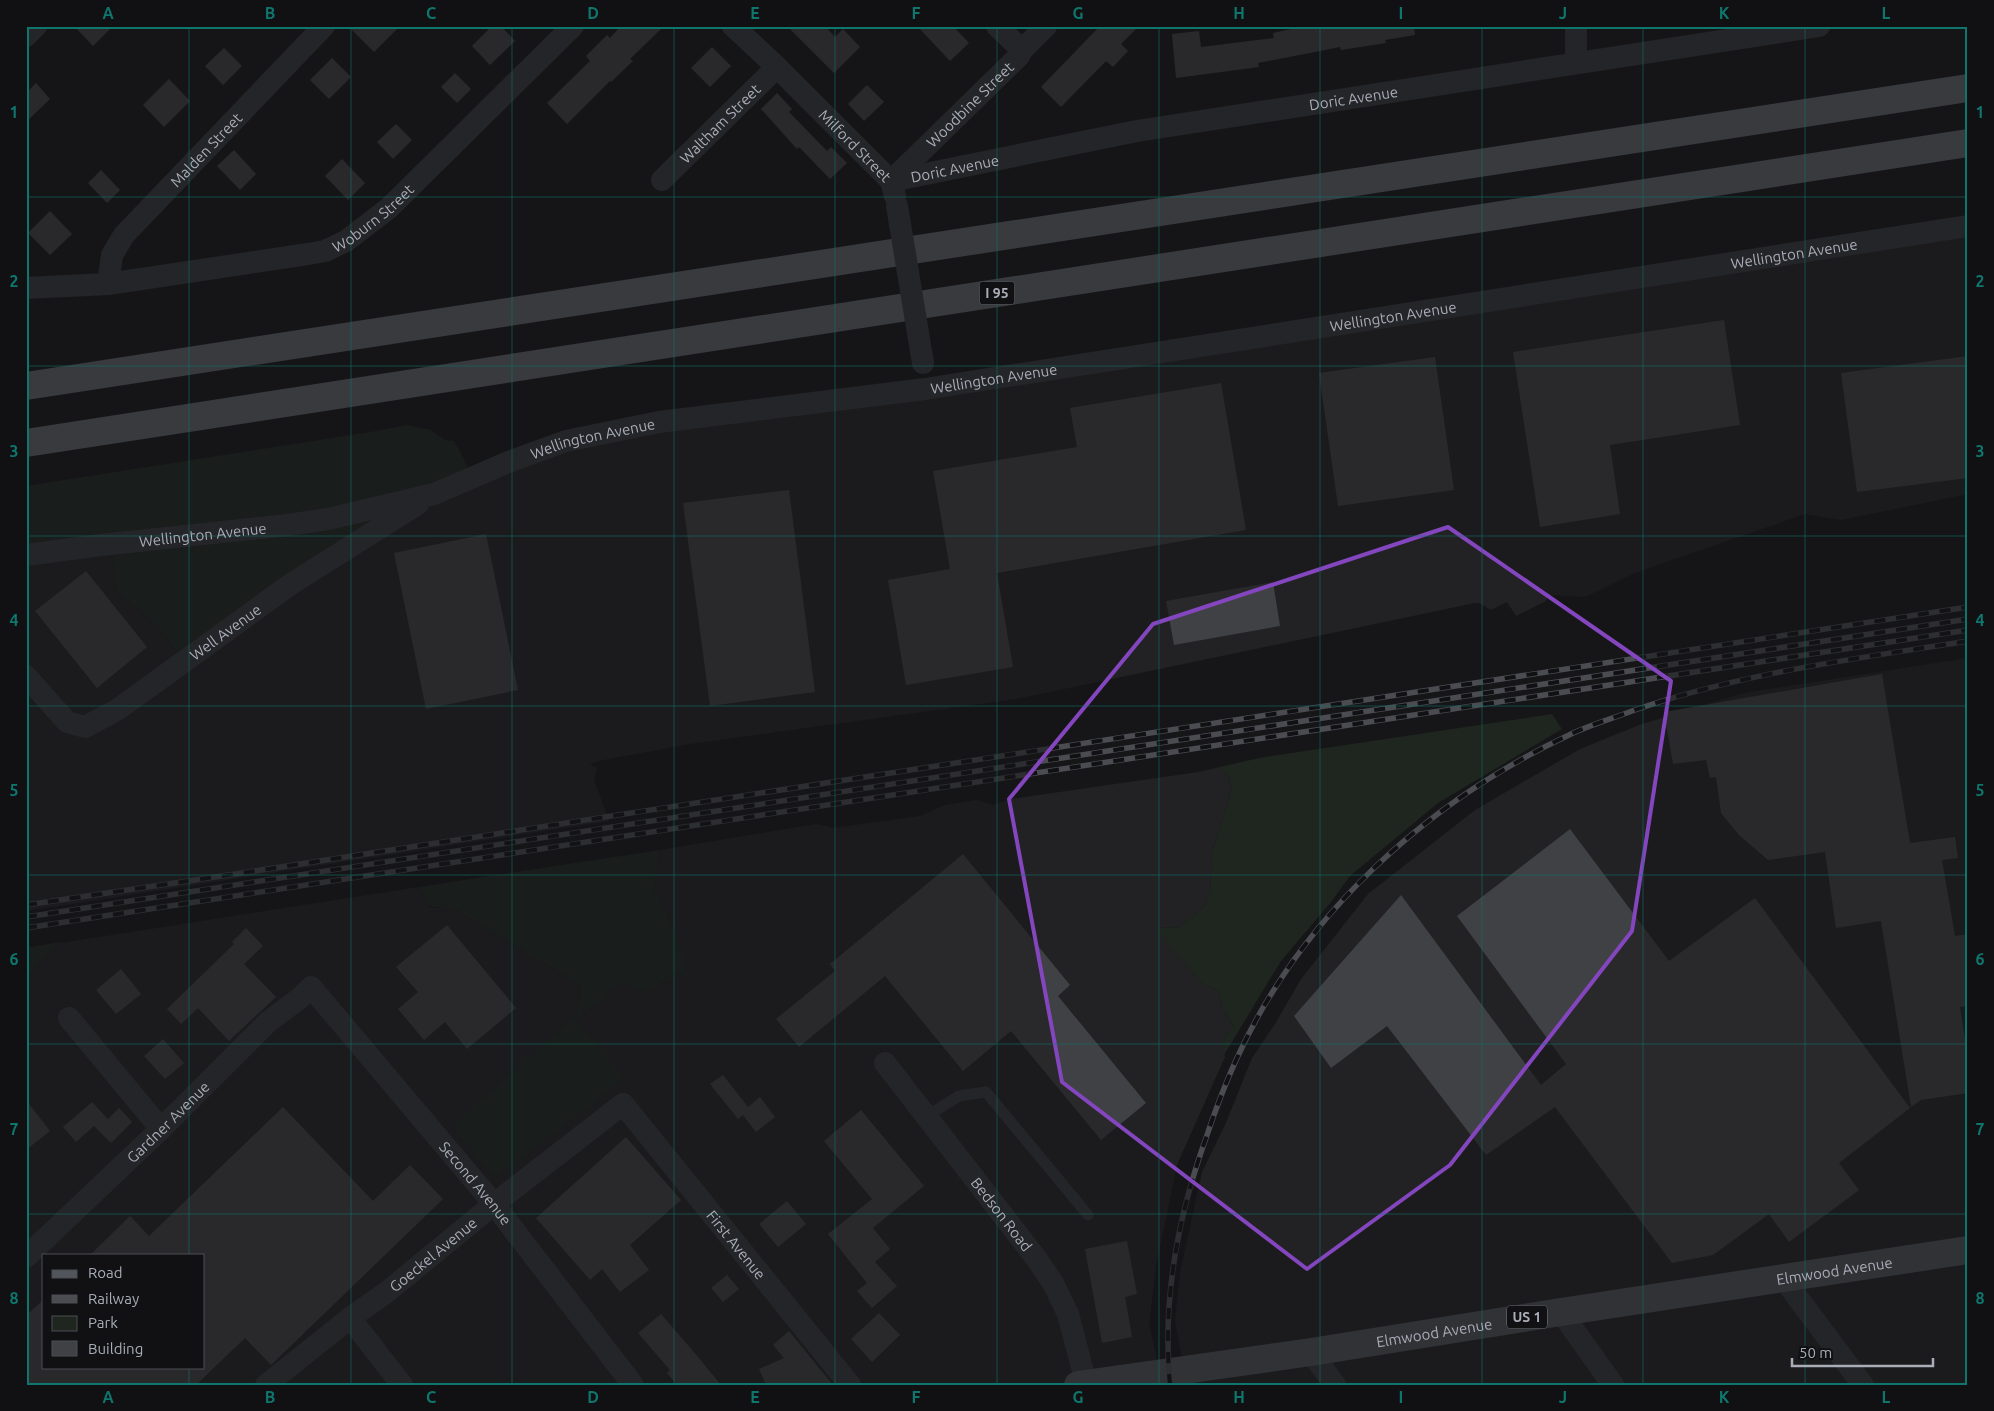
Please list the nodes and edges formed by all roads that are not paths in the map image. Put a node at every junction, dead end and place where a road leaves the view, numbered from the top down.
1 (36, 26) edge
2 (324, 26) edge
3 (573, 26) edge
4 (733, 26) edge
5 (997, 26) edge
6 (1046, 26) edge
7 (1576, 26) edge
8 (1819, 26) edge
9 (26, 36) edge
10 (1022, 50) junction
11 (1576, 62) junction
12 (777, 67) junction
13 (1968, 88) edge
14 (1968, 143) edge
15 (662, 180) dead end
16 (891, 182) junction
17 (1968, 226) edge
18 (108, 284) junction
19 (26, 288) edge
20 (26, 386) edge
21 (926, 389) junction
22 (26, 443) edge
23 (434, 494) junction
24 (26, 556) edge
25 (26, 676) edge
26 (311, 988) joint
27 (69, 1018) dead end
28 (885, 1063) dead end
29 (623, 1104) joint
30 (927, 1116) junction
31 (160, 1129) junction
32 (494, 1204) junction
33 (1088, 1215) dead end
34 (30, 1246) edge
35 (1968, 1250) edge
36 (1783, 1278) junction
37 (1561, 1312) junction
38 (350, 1318) junction
39 (1311, 1352) junction
40 (1082, 1384) edge
41 (266, 1385) edge
42 (402, 1385) edge
43 (633, 1385) edge
44 (850, 1385) edge
45 (1335, 1385) edge
46 (1613, 1385) edge
47 (1863, 1385) edge

1 - 9 street
2 - 18 street, Malden Street
3 - 18 street, Woburn Street
4 - 12 street, Milford Street
5 - 10 street
6 - 10 street, Woodbine Street
7 - 11 street
8 - 11 street, Doric Avenue
10 - 16 street, Woodbine Street
11 - 16 street, Doric Avenue
12 - 15 street, Waltham Street
12 - 16 street, Milford Street
13 - 20 highway
14 - 22 highway, I 95
16 - 21 street, Milford Street, bridge
17 - 21 street, Wellington Avenue
18 - 19 street, Woburn Street
21 - 23 street, Wellington Avenue
23 - 24 street, Wellington Avenue
23 - 25 street, Well Avenue
26 - 31 street, Gardner Avenue
26 - 32 street, Second Avenue
27 - 31 street
28 - 30 street, Bedson Road
29 - 32 street, Goeckel Avenue
29 - 44 street, First Avenue
30 - 33 lane
30 - 40 street, Bedson Road
31 - 34 street, Gardner Avenue
32 - 38 street, Goeckel Avenue
32 - 43 street, Second Avenue
35 - 36 main road, Elmwood Avenue / US 1
36 - 37 main road, Elmwood Avenue / US 1
36 - 47 street
37 - 39 main road, Elmwood Avenue / US 1
37 - 46 street
38 - 41 street, Goeckel Avenue
38 - 42 street
39 - 40 main road, Elmwood Avenue / US 1
39 - 45 street

